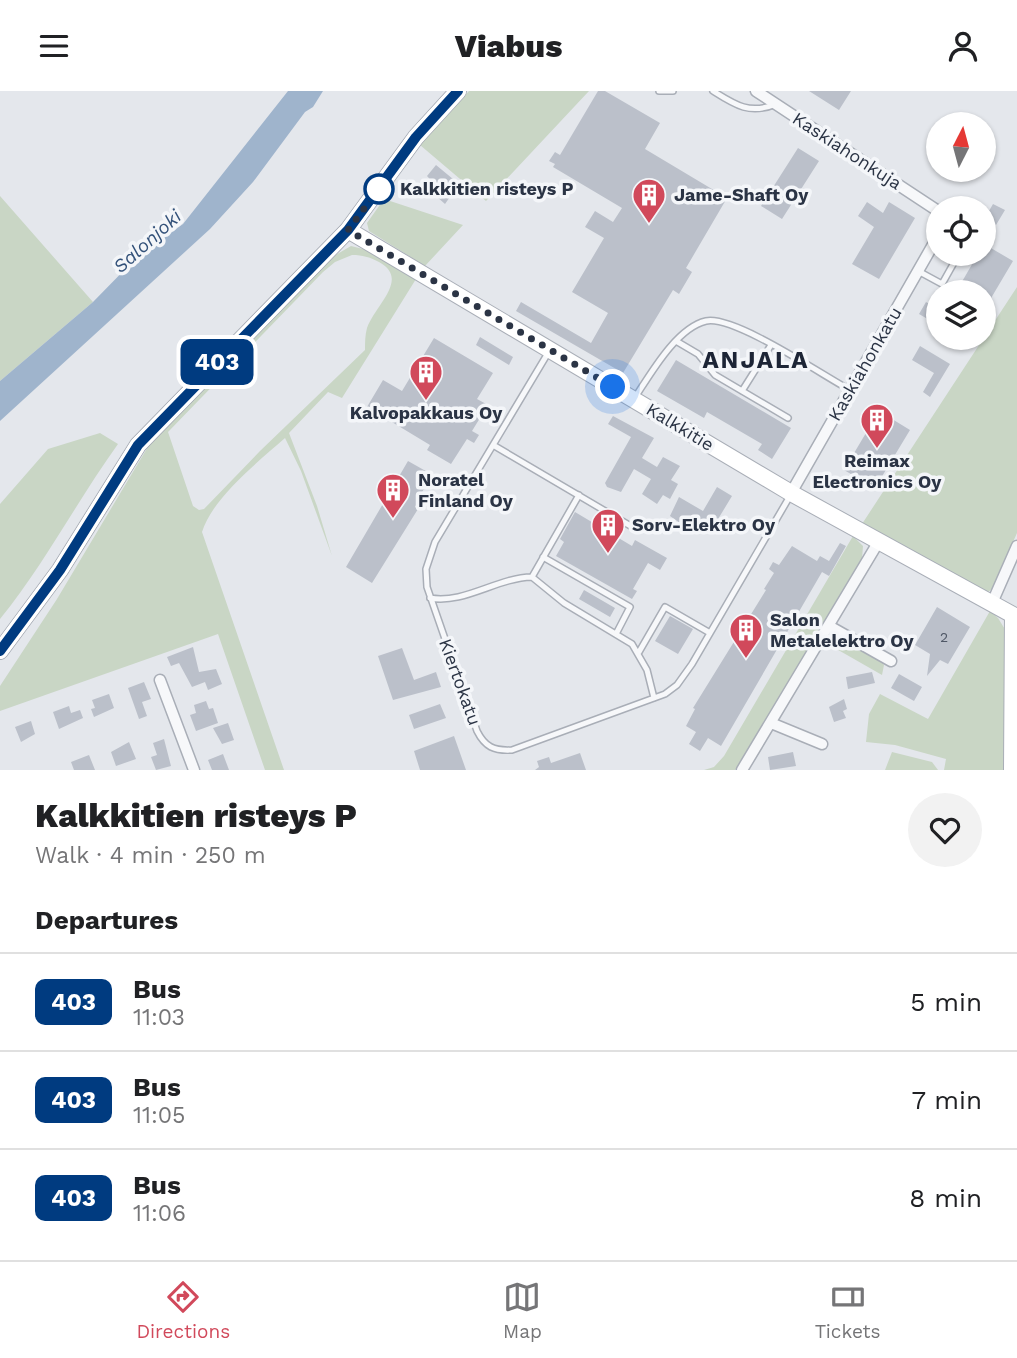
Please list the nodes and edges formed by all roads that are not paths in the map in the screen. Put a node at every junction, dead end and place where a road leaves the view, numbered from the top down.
1 (458, 91) edge
2 (659, 91) edge
3 (673, 91) edge
4 (713, 91) edge
5 (756, 91) edge
6 (776, 104) junction
7 (926, 203) edge
8 (348, 230) junction
9 (926, 259) edge
10 (952, 266) edge
11 (918, 271) junction
12 (676, 341) junction
13 (771, 345) junction
14 (550, 350) junction
15 (850, 390) junction
16 (742, 391) junction
17 (634, 400) junction
18 (788, 418) dead end
19 (493, 445) junction
20 (791, 493) junction
21 (579, 495) junction
22 (634, 528) dead end
23 (879, 541) junction
24 (1017, 546) edge
25 (543, 557) junction
26 (532, 577) junction
27 (430, 598) junction
28 (992, 603) junction
29 (1015, 616) edge
30 (829, 626) junction
31 (710, 633) junction
32 (616, 634) junction
33 (0, 651) edge
34 (639, 652) junction
35 (891, 661) dead end
36 (160, 680) dead end
37 (654, 698) junction
38 (771, 723) junction
39 (822, 744) dead end
40 (194, 770) edge
41 (743, 770) edge
42 (1012, 770) edge

1 - 8 street
2 - 3 lane
4 - 6 lane
5 - 6 street, Kaskiahonkuja
6 - 7 street, Kaskiahonkuja
8 - 14 street, Kalkkitie
8 - 33 street
9 - 11 street, Kaskiahonkatu
10 - 11 lane
11 - 15 street, Kaskiahonkatu
12 - 13 lane
12 - 16 lane
12 - 17 lane
13 - 15 lane
13 - 16 lane
14 - 17 street, Kalkkitie
14 - 19 lane, Kiertokatu
15 - 20 street, Kaskiahonkatu
16 - 18 lane
17 - 20 street, Kalkkitie
19 - 21 lane
19 - 27 lane, Kiertokatu
20 - 23 street, Kalkkitie
20 - 31 lane, Kiertokatu
21 - 22 lane
21 - 25 lane
23 - 28 street, Kalkkitie
23 - 30 street
24 - 28 street
25 - 26 lane
25 - 32 lane
26 - 27 lane
26 - 32 lane
27 - 37 lane, Kiertokatu
28 - 29 street, Kalkkitie
29 - 42 street
30 - 35 street
30 - 38 street
31 - 34 lane
31 - 37 lane, Kiertokatu
32 - 34 lane
34 - 37 lane
36 - 40 street
38 - 39 street
38 - 41 street

